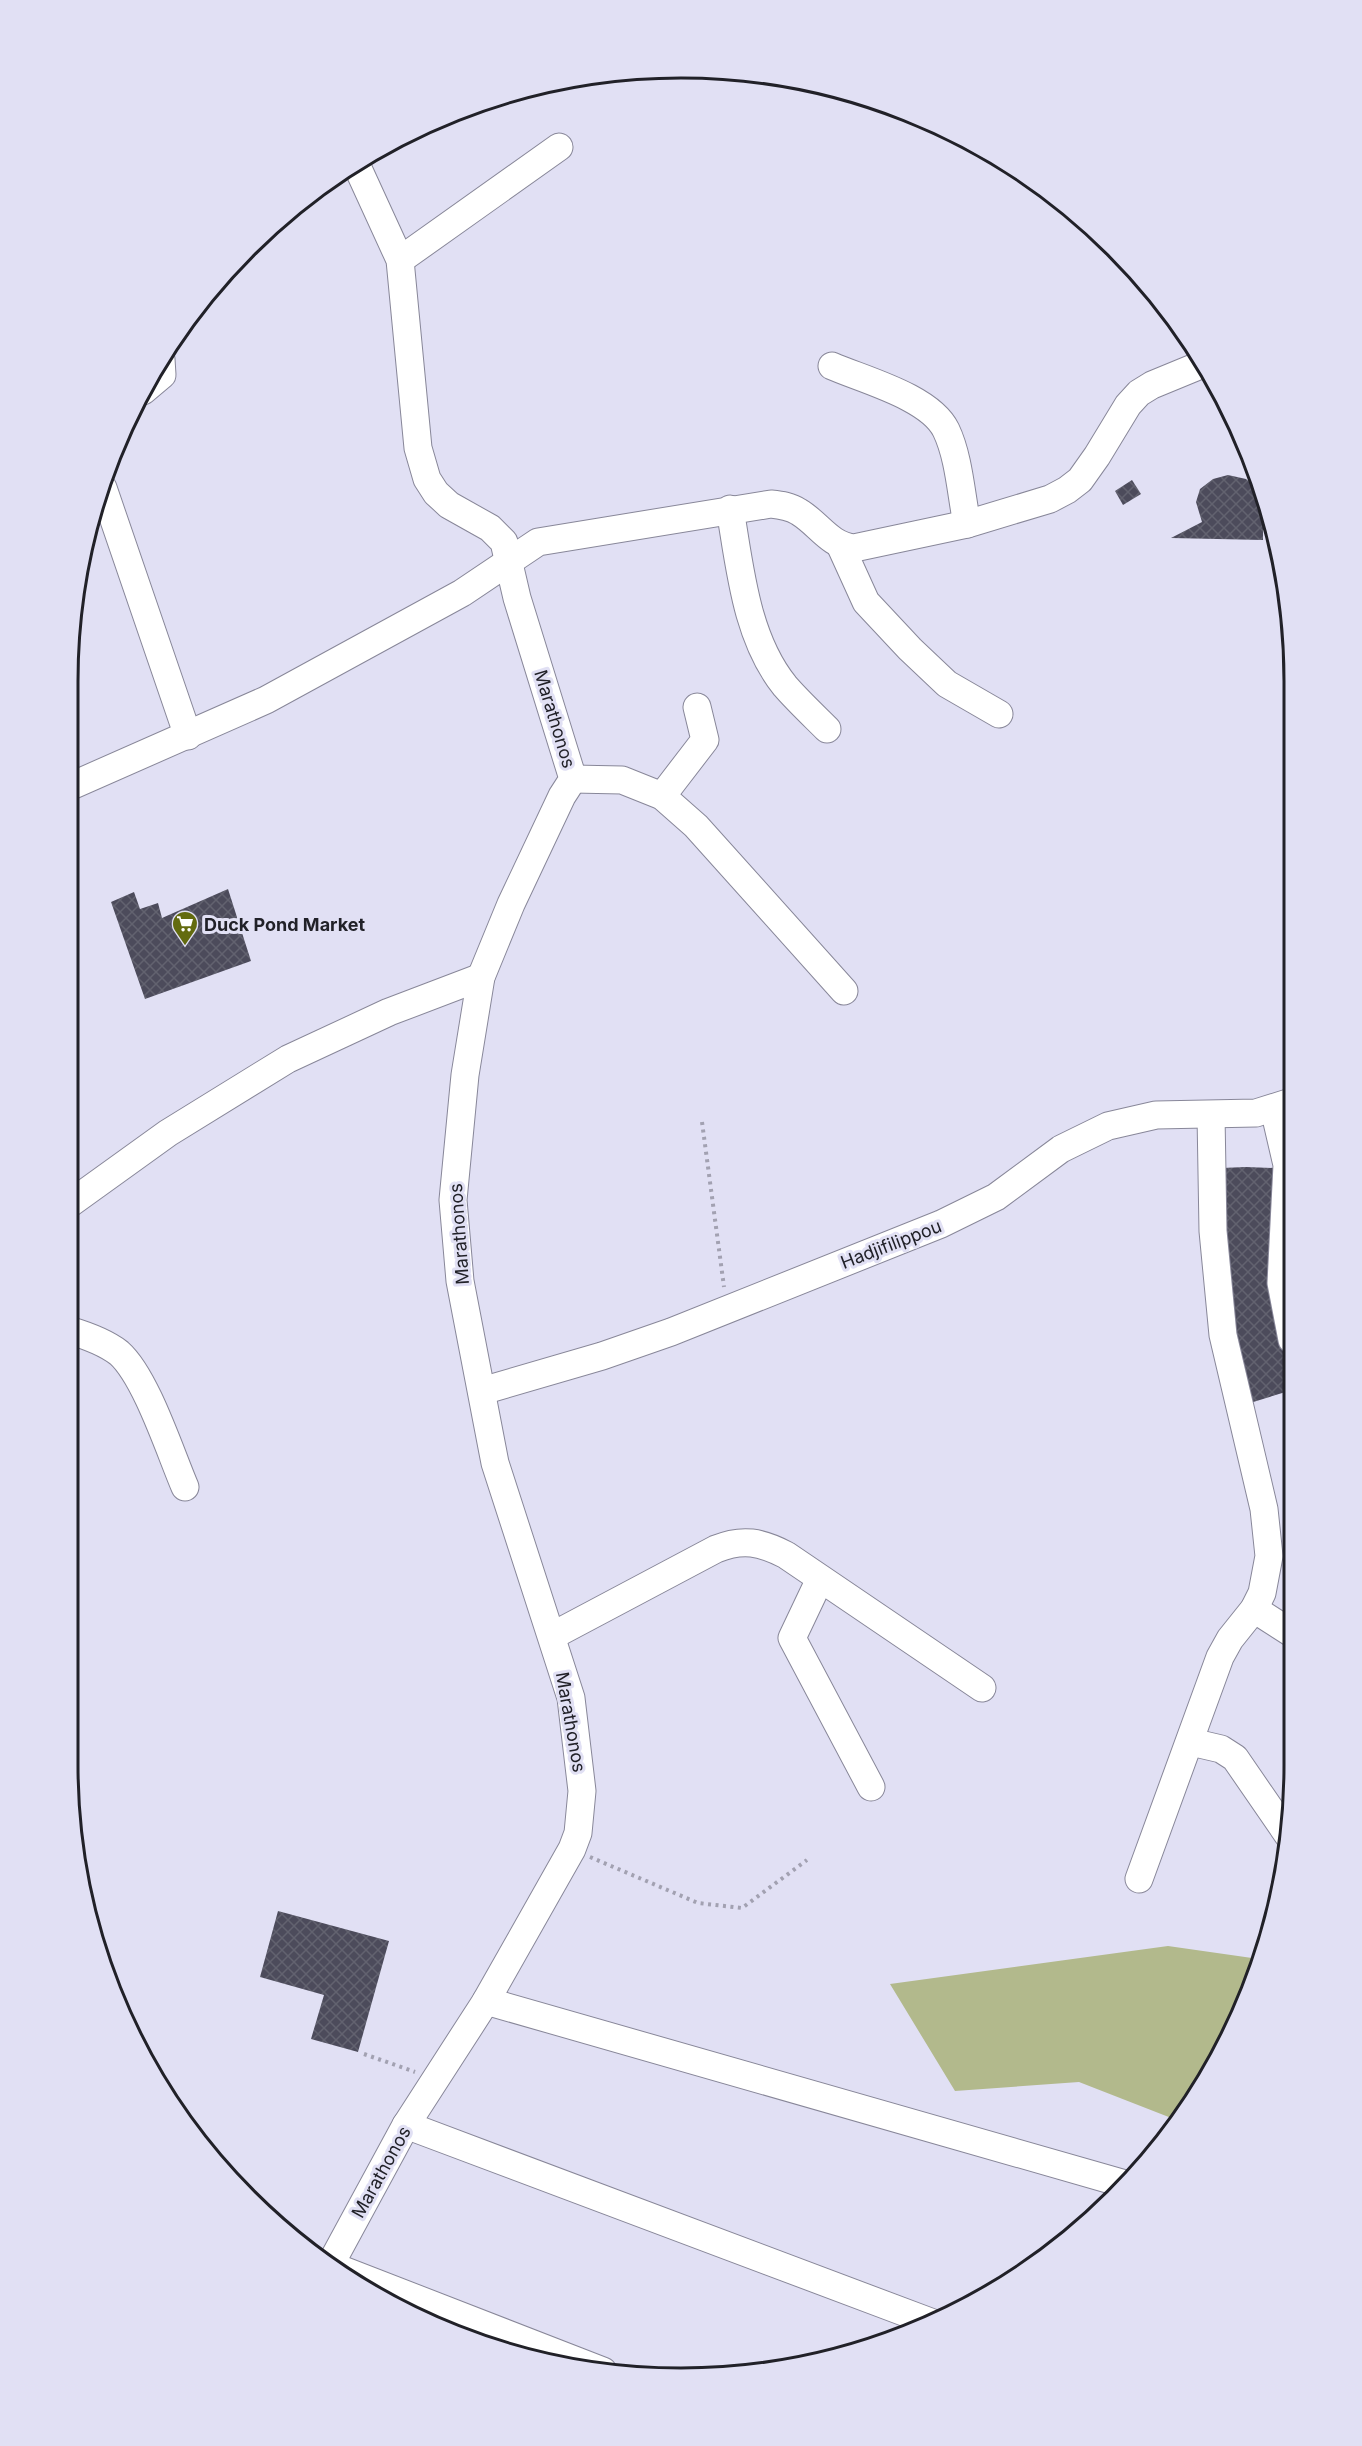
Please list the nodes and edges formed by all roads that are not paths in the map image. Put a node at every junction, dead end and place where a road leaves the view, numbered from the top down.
1 (559, 147) dead end
2 (360, 172) edge
3 (400, 260) junction
4 (832, 366) dead end
5 (1195, 367) edge
6 (107, 499) edge
7 (730, 510) junction
8 (967, 524) junction
9 (841, 547) junction
10 (509, 563) junction
11 (697, 707) dead end
12 (999, 714) dead end
13 (827, 729) dead end
14 (188, 736) junction
15 (573, 779) junction
16 (78, 783) edge
17 (662, 796) junction
18 (481, 977) junction
19 (844, 991) dead end
20 (1282, 1105) edge
21 (1211, 1115) junction
22 (1284, 1129) edge
23 (78, 1198) edge
24 (1284, 1224) edge
25 (1284, 1299) edge
26 (78, 1333) edge
27 (482, 1391) junction
28 (185, 1487) dead end
29 (820, 1579) junction
30 (1254, 1609) junction
31 (1284, 1628) edge
32 (552, 1636) junction
33 (982, 1688) dead end
34 (1191, 1742) junction
35 (871, 1787) dead end
36 (1281, 1825) edge
37 (1139, 1880) dead end
38 (486, 2001) junction
39 (406, 2126) junction
40 (1116, 2181) edge
41 (334, 2258) edge
42 (370, 2282) edge
43 (922, 2318) edge
44 (565, 2356) edge

1 - 3 street
2 - 3 street, Marathonos
3 - 10 street, Marathonos
4 - 8 street
5 - 8 street
6 - 14 street
7 - 9 street
7 - 10 street
7 - 13 street
8 - 9 street
9 - 12 street
10 - 14 street
10 - 15 street, Marathonos
11 - 17 street
14 - 16 street
15 - 17 street
15 - 18 street, Marathonos
17 - 19 street
18 - 23 street
18 - 27 street, Marathonos
20 - 21 street, Hadjifilippou
20 - 22 street
21 - 27 street, Hadjifilippou
21 - 30 street
24 - 25 street
26 - 28 street
27 - 32 street, Marathonos
29 - 32 street
29 - 33 street
29 - 35 street
30 - 31 street
30 - 34 street
32 - 38 street, Marathonos
34 - 36 street
34 - 37 street
38 - 39 street, Marathonos
38 - 40 street
39 - 41 street, Marathonos
39 - 43 street
42 - 44 street

